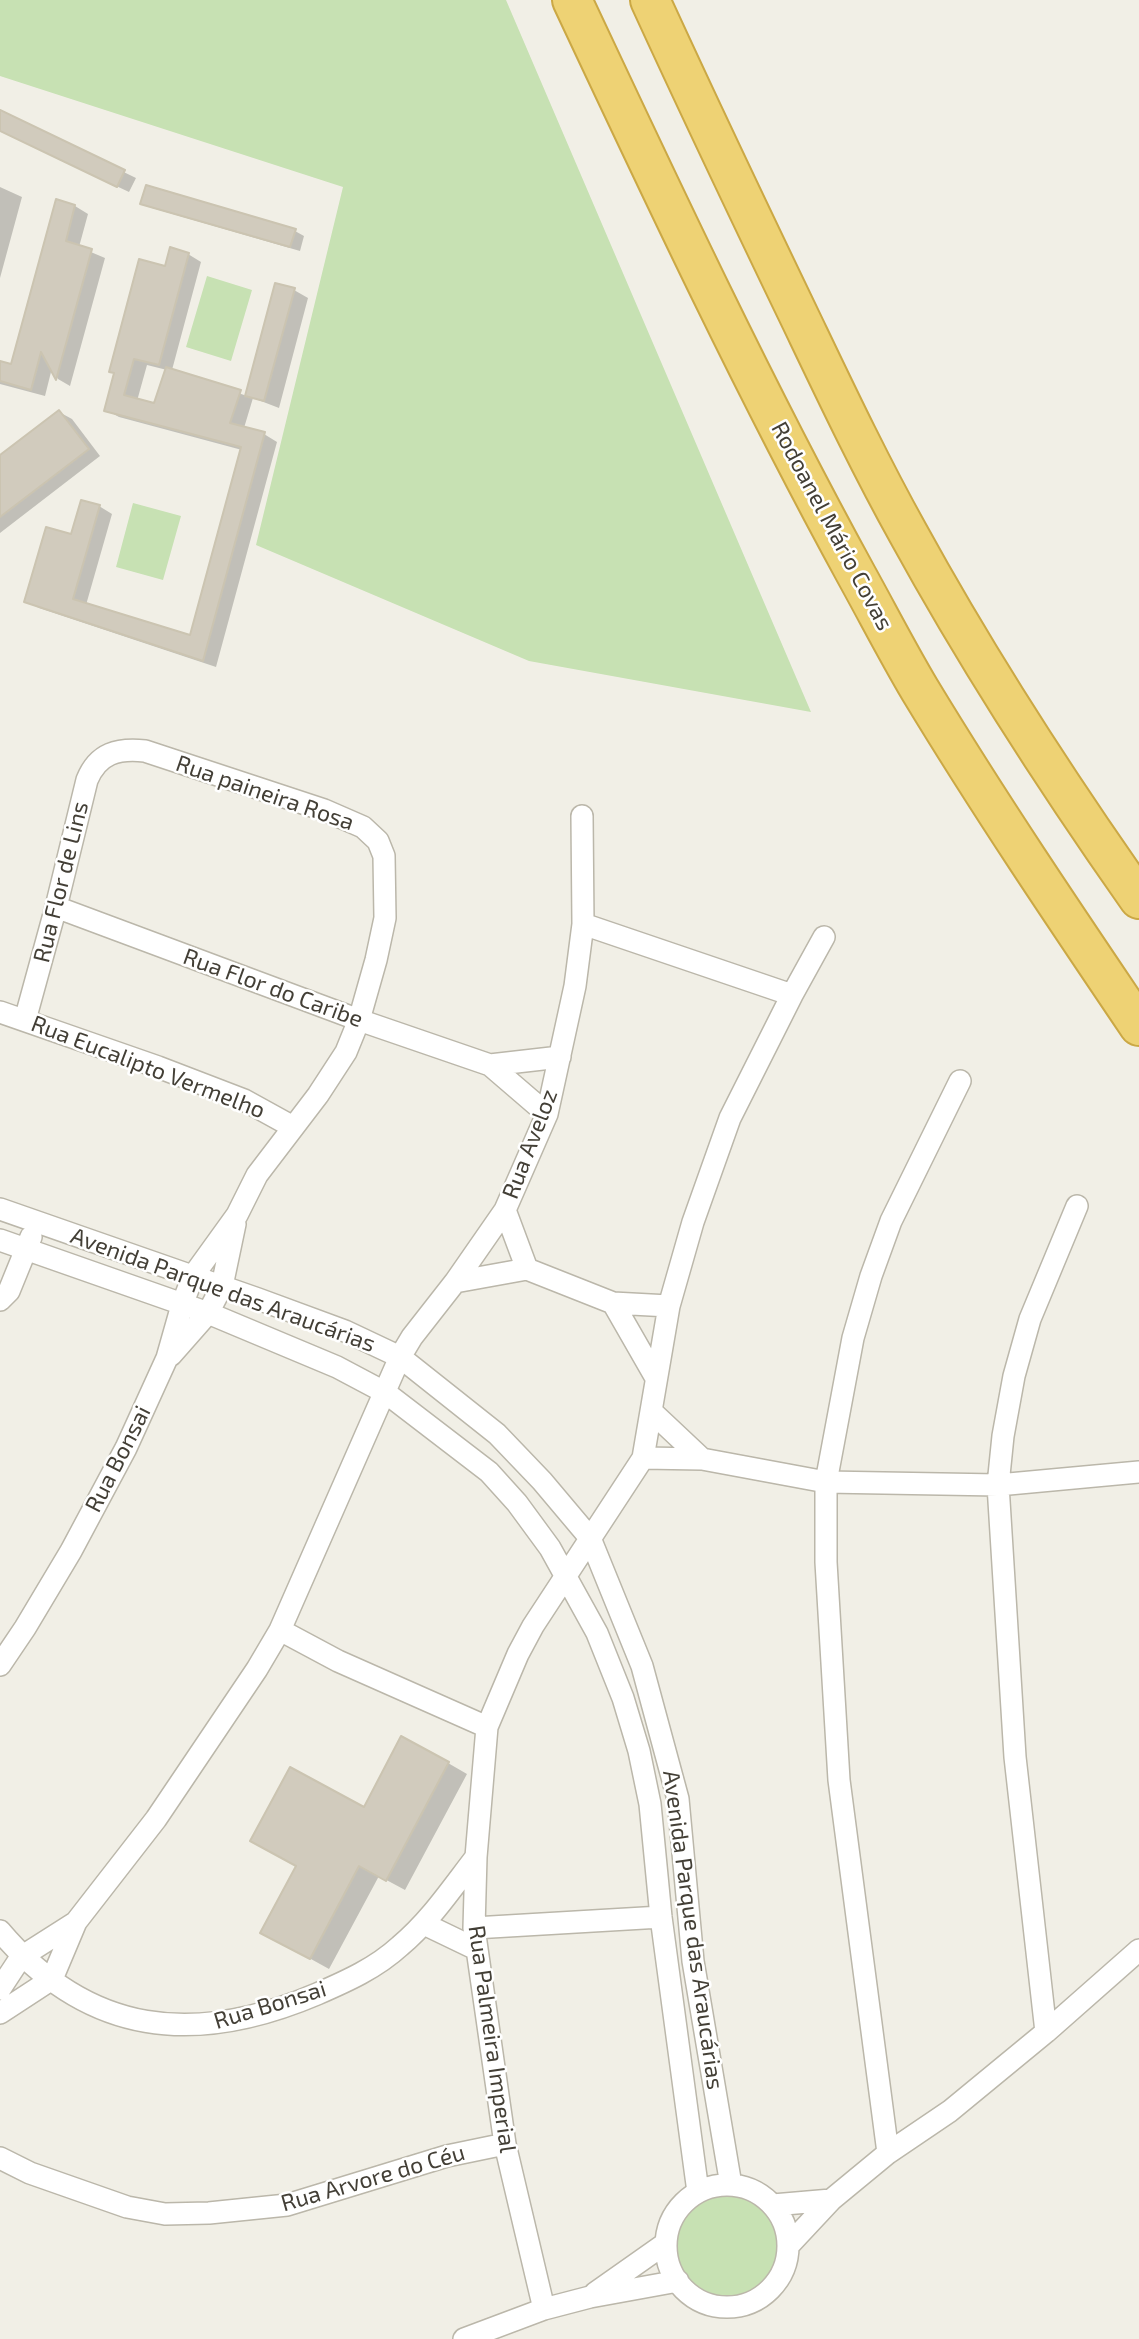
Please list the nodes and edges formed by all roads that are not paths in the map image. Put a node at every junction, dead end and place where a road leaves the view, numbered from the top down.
1 (572, 0) edge
2 (650, 0) edge
3 (111, 752) joint
4 (582, 816) dead end
5 (1139, 899) edge
6 (57, 906) junction
7 (583, 924) junction
8 (824, 937) dead end
9 (792, 995) junction
10 (0, 1012) edge
11 (25, 1020) junction
12 (359, 1020) junction
13 (1139, 1026) edge
14 (560, 1057) junction
15 (491, 1065) junction
16 (960, 1082) dead end
17 (547, 1114) junction
18 (293, 1127) junction
19 (1077, 1206) dead end
20 (505, 1210) junction
21 (5, 1211) edge
22 (237, 1215) junction
23 (36, 1222) junction
24 (0, 1241) edge
25 (26, 1249) junction
26 (527, 1269) junction
27 (193, 1276) junction
28 (455, 1282) junction
29 (222, 1286) junction
30 (0, 1300) edge
31 (613, 1303) junction
32 (182, 1305) junction
33 (669, 1306) junction
34 (208, 1313) junction
35 (400, 1357) junction
36 (167, 1358) junction
37 (656, 1378) junction
38 (386, 1393) junction
39 (652, 1412) junction
40 (643, 1458) junction
41 (702, 1459) junction
42 (1139, 1472) edge
43 (827, 1482) junction
44 (998, 1485) junction
45 (590, 1538) junction
46 (566, 1575) junction
47 (280, 1630) junction
48 (0, 1665) edge
49 (487, 1727) junction
50 (476, 1857) junction
51 (661, 1917) junction
52 (76, 1922) junction
53 (424, 1924) junction
54 (0, 1931) edge
55 (475, 1938) junction
56 (1139, 1950) edge
57 (22, 1956) junction
58 (52, 1979) junction
59 (0, 1989) edge
60 (0, 2012) edge
61 (1046, 2032) junction
62 (505, 2144) junction
63 (888, 2153) junction
64 (0, 2158) edge
65 (731, 2185) junction
66 (698, 2192) junction
67 (831, 2200) junction
68 (773, 2206) junction
69 (666, 2243) junction
70 (788, 2246) junction
71 (678, 2281) junction
72 (590, 2297) junction
73 (544, 2309) junction
74 (464, 2339) edge

1 - 13 highway, Rodoanel Mário Covas
2 - 5 highway
3 - 6 street, Rua Flor de Lins
3 - 12 street, Rua paineira Rosa
4 - 7 street, Rua Aveloz
6 - 11 street, Rua Flor de Lins
6 - 12 street, Rua Flor do Caribe
7 - 9 street
7 - 14 street, Rua Aveloz
8 - 9 street
9 - 33 street
10 - 11 street, Rua Eucalipto Vermelho
11 - 18 street, Rua Eucalipto Vermelho
12 - 15 street, Rua Flor do Caribe
12 - 18 street, Rua paineira Rosa
14 - 15 street
14 - 17 street, Rua Aveloz
15 - 17 street
16 - 43 street
17 - 20 street, Rua Aveloz
18 - 22 street, Rua paineira Rosa
19 - 44 street
20 - 26 street
20 - 28 street, Rua Aveloz
21 - 23 street, Avenida Parque das Araucárias
21 - 24 street
22 - 27 street
22 - 29 street
23 - 25 street
23 - 27 street, Avenida Parque das Araucárias
24 - 25 street, Avenida Parque das Araucárias
25 - 30 street
25 - 32 street, Avenida Parque das Araucárias
26 - 28 street
26 - 31 street
27 - 29 street, Avenida Parque das Araucárias
27 - 32 street
28 - 35 street, Rua Aveloz
29 - 34 street
29 - 35 street, Avenida Parque das Araucárias
31 - 33 street
31 - 37 street
32 - 34 street, Avenida Parque das Araucárias
32 - 36 street
33 - 37 street
34 - 36 street
34 - 38 street, Avenida Parque das Araucárias
35 - 38 street, Rua Aveloz
35 - 45 street, Avenida Parque das Araucárias
36 - 48 street, Rua Bonsai
37 - 39 street
38 - 46 street, Avenida Parque das Araucárias
38 - 47 street, Rua Aveloz
39 - 40 street
39 - 41 street
40 - 41 street
40 - 45 street, Rua Palmeira Imperial
41 - 43 street
42 - 44 street
43 - 44 street
43 - 63 street
44 - 61 street
45 - 46 street, Rua Palmeira Imperial
45 - 65 street, Avenida Parque das Araucárias
46 - 49 street, Rua Palmeira Imperial
46 - 51 street, Avenida Parque das Araucárias
47 - 49 street
47 - 52 street, Rua Aveloz
49 - 50 street, Rua Palmeira Imperial
50 - 53 street, Rua Bonsai
50 - 55 street, Rua Palmeira Imperial
51 - 55 street
51 - 66 street, Avenida Parque das Araucárias
52 - 57 street
52 - 58 street
53 - 55 street
53 - 58 street, Rua Bonsai
54 - 57 street, Rua Bonsai
55 - 62 street, Rua Palmeira Imperial
56 - 61 street
57 - 58 street, Rua Bonsai
57 - 59 street
58 - 60 street
61 - 63 street
62 - 64 street, Rua Arvore do Céu
62 - 73 street, Rua Palmeira Imperial
63 - 67 street
65 - 66 street
65 - 68 street
66 - 69 street
67 - 68 street
67 - 70 street
68 - 70 street
69 - 71 street
69 - 72 street
70 - 71 street
71 - 72 street
72 - 73 street
73 - 74 street

